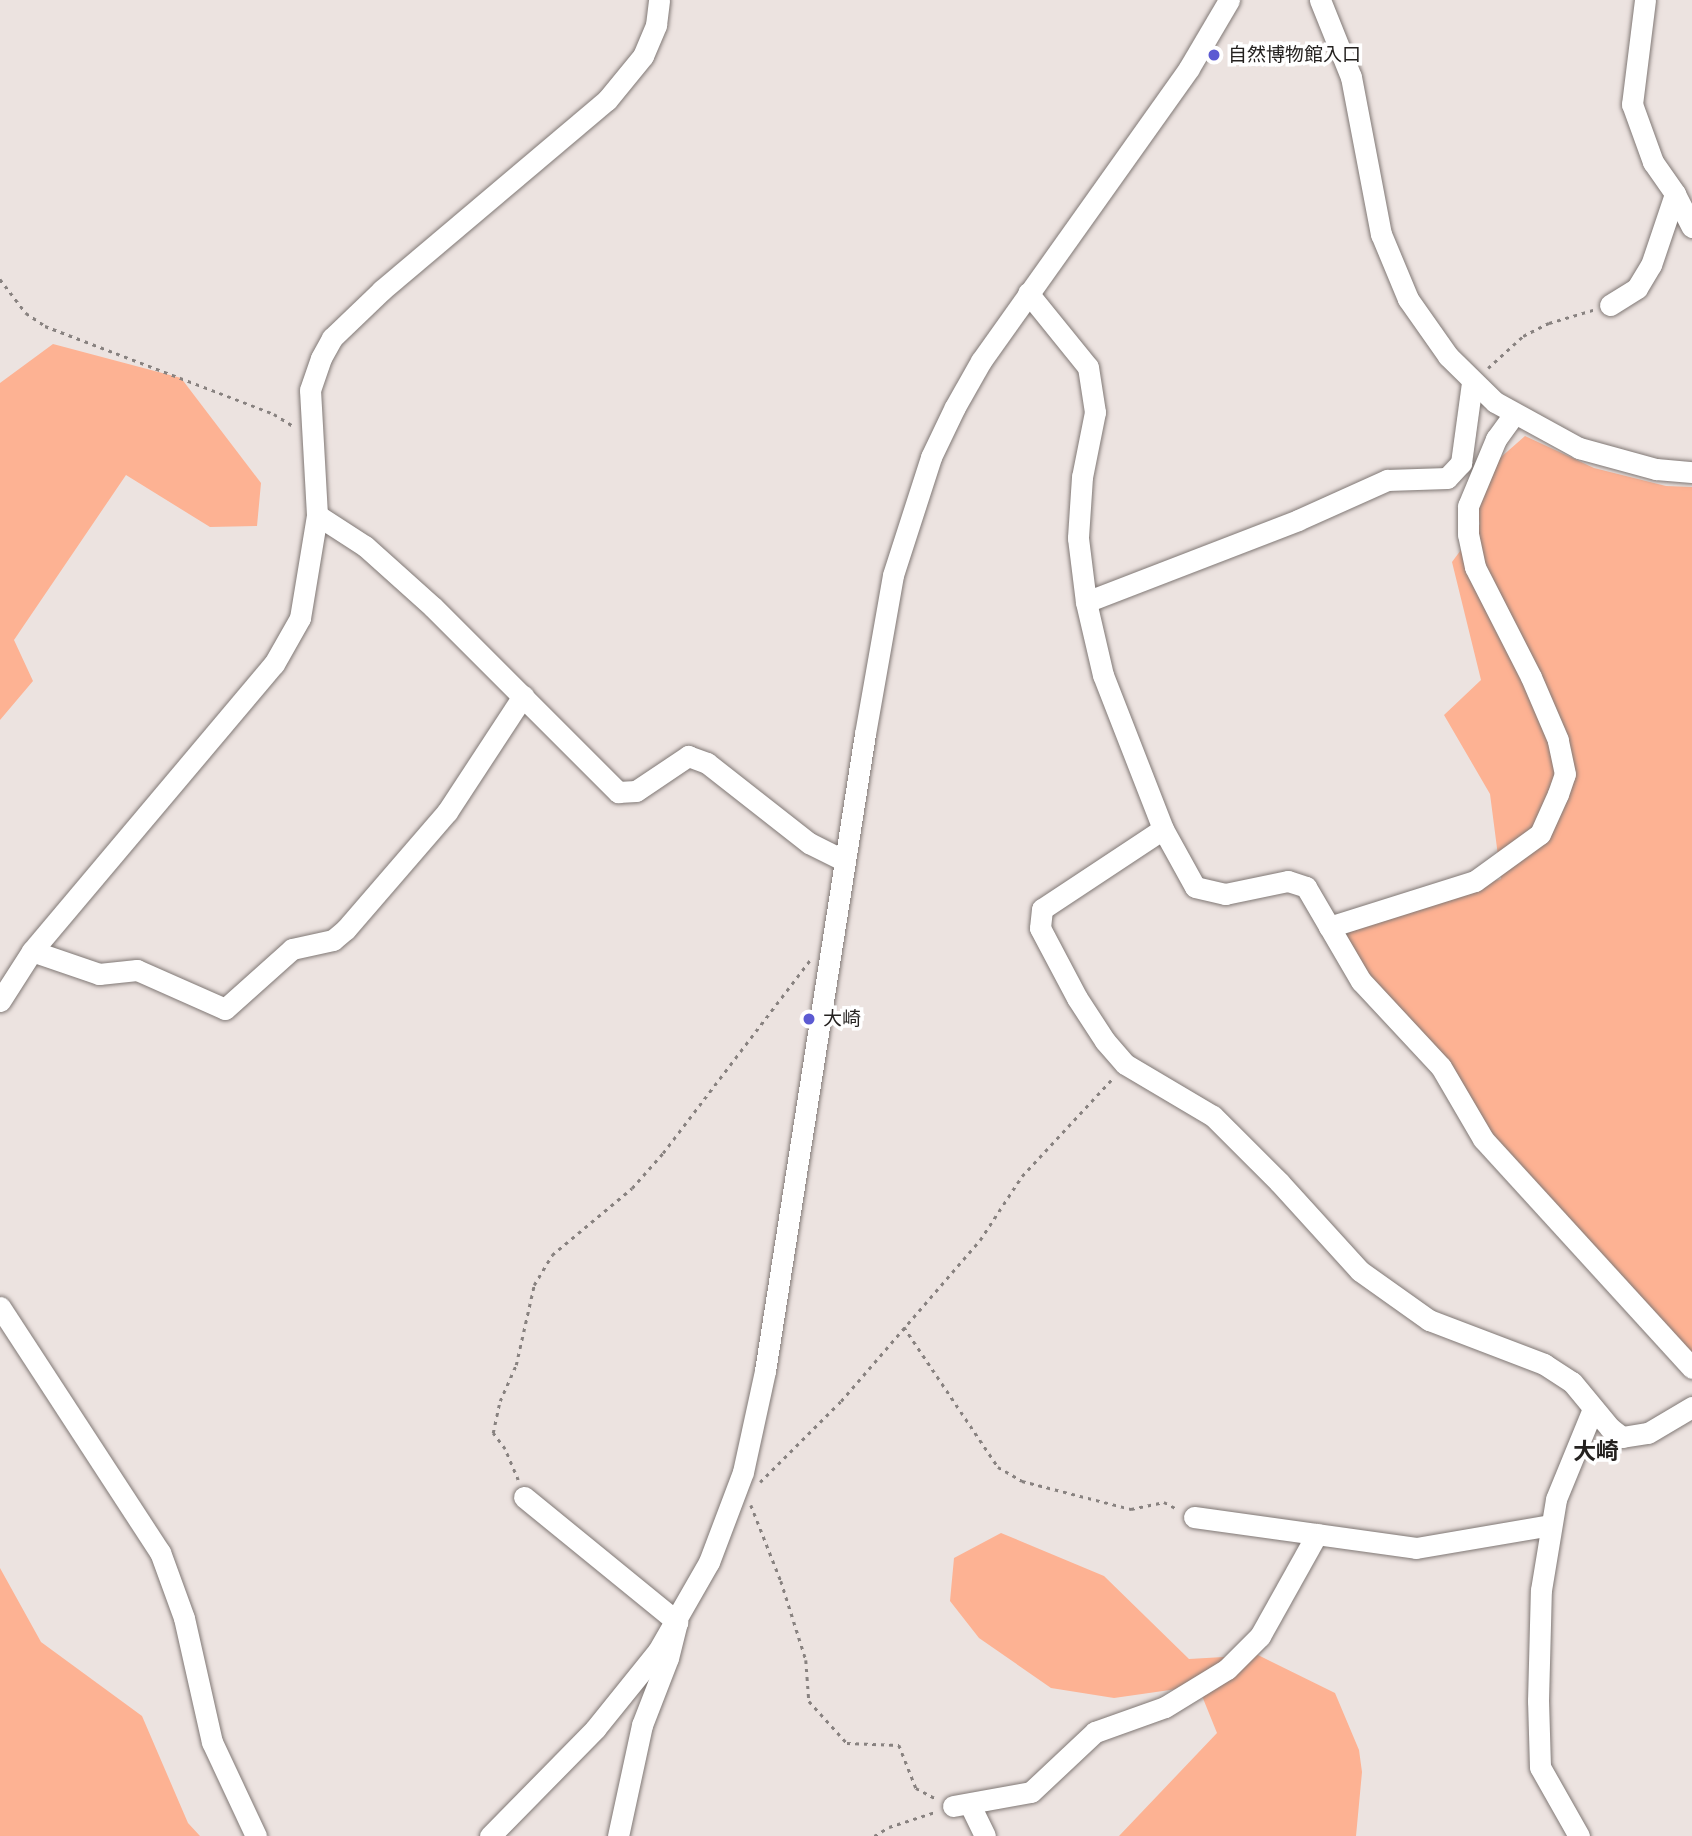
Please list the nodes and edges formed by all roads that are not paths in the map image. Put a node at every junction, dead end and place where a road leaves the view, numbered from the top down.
1 (659, 0) edge
2 (1229, 0) edge
3 (1320, 0) edge
4 (1645, 0) edge
5 (1675, 194) junction
6 (1692, 227) edge
7 (1028, 293) junction
8 (1610, 305) road end
9 (1472, 383) junction
10 (1514, 414) junction
11 (1692, 472) edge
12 (317, 516) junction
13 (1086, 602) junction
14 (523, 696) junction
15 (1163, 829) junction
16 (845, 861) junction
17 (1329, 927) junction
18 (32, 951) junction
19 (1, 997) edge
20 (0, 1307) edge
21 (1692, 1368) edge
22 (1692, 1407) edge
23 (1592, 1409) junction
24 (524, 1497) road end
25 (1194, 1517) road end
26 (1550, 1524) junction
27 (1317, 1534) junction
28 (677, 1622) junction
29 (256, 1836) edge
30 (490, 1836) edge
31 (618, 1836) edge
32 (985, 1836) edge
33 (1579, 1836) edge

1 - 12 street
2 - 7 street
3 - 9 street
4 - 5 street
5 - 6 street
5 - 8 street
7 - 13 street
7 - 16 street
9 - 10 street
9 - 13 street
10 - 11 street
10 - 17 street
12 - 14 street
12 - 18 street
13 - 15 street
14 - 16 street
14 - 18 street
15 - 17 street
15 - 23 street
16 - 28 street
17 - 21 street
18 - 19 street
20 - 29 street
22 - 23 street
23 - 26 street
24 - 28 street
25 - 27 street
26 - 27 street
26 - 33 street
27 - 32 street
28 - 30 street
28 - 31 street

